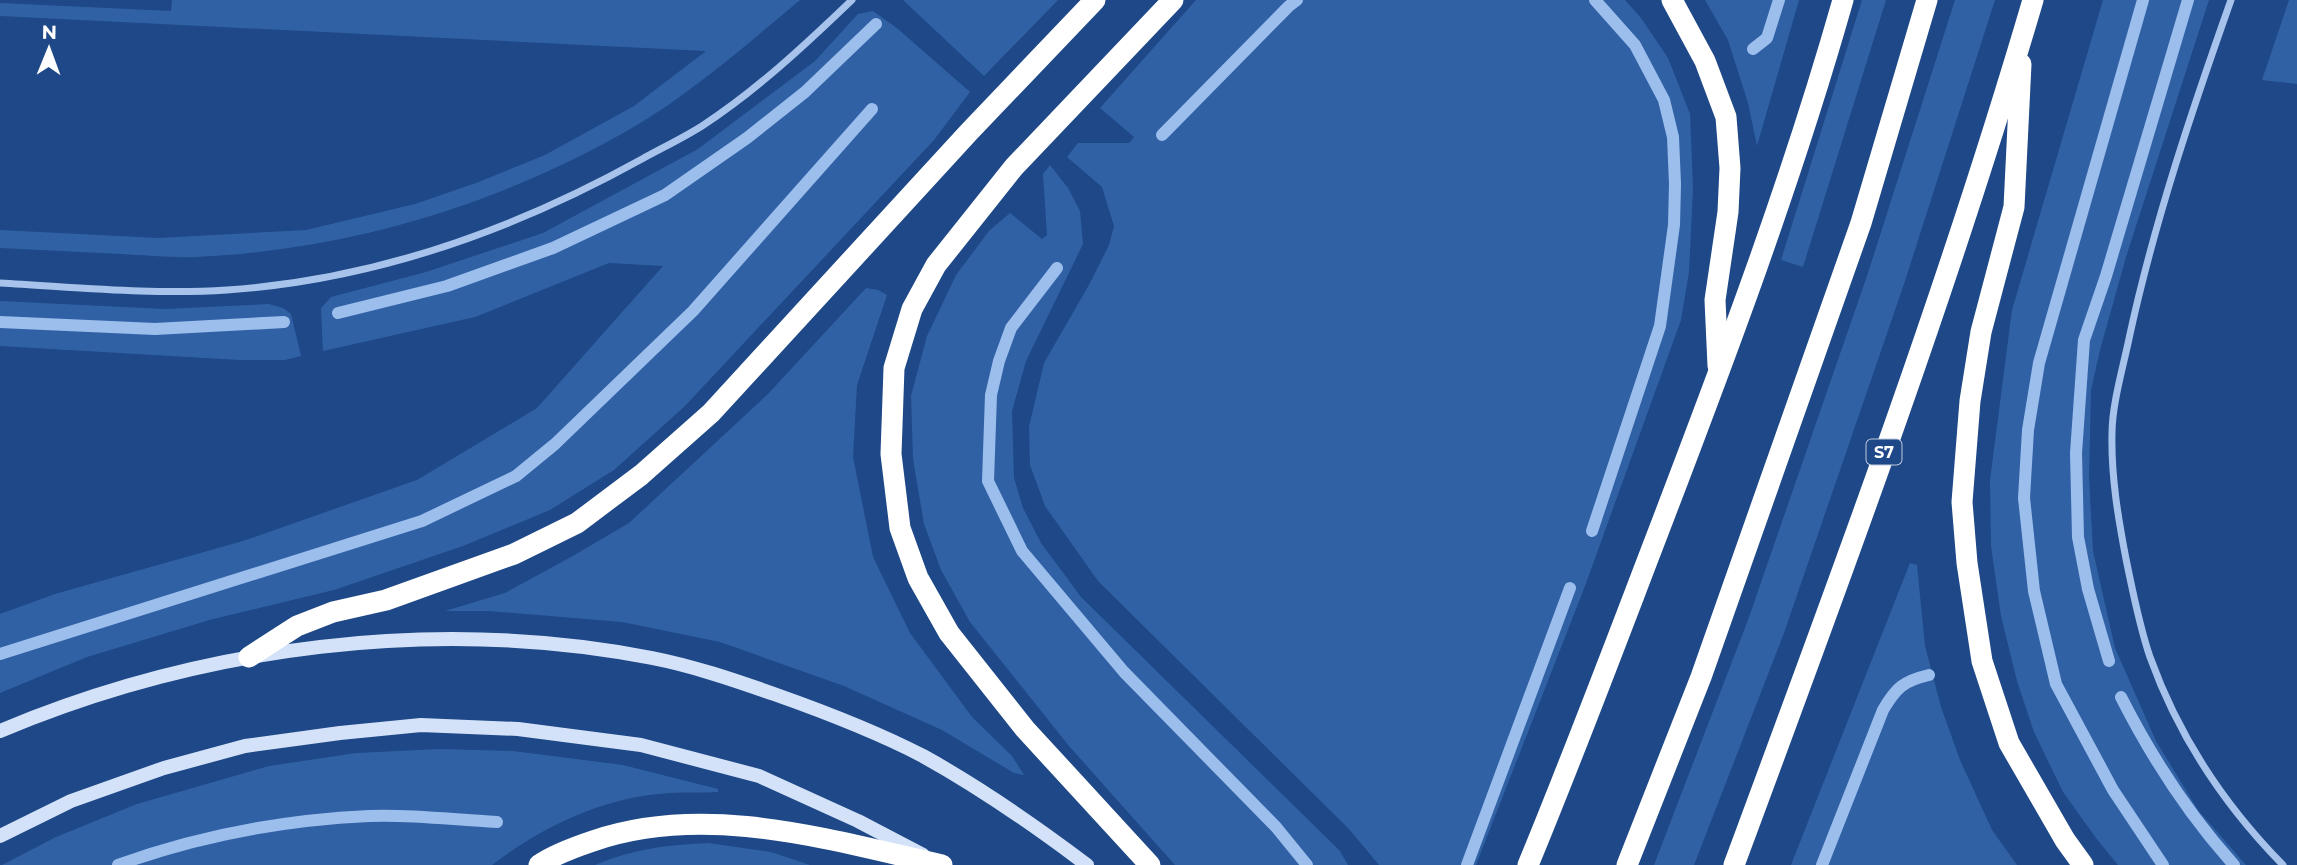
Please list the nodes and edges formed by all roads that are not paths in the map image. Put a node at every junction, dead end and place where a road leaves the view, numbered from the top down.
1 (852, 0) edge
2 (1095, 0) edge
3 (1173, 0) edge
4 (1672, 0) edge
5 (1843, 0) edge
6 (1927, 0) edge
7 (2033, 0) edge
8 (2231, 0) edge
9 (2023, 34) junction
10 (0, 283) edge
11 (1718, 376) junction
12 (249, 657) junction
13 (0, 731) edge
14 (0, 836) edge
15 (539, 865) edge
16 (942, 865) edge
17 (1087, 865) edge
18 (1150, 865) edge
19 (1528, 865) edge
20 (1627, 865) edge
21 (1734, 865) edge
22 (2083, 865) edge
23 (2283, 865) edge

1 - 10 street
2 - 12 highway
3 - 18 highway
4 - 11 highway
5 - 11 highway
6 - 20 highway
7 - 9 highway, S7
8 - 23 street
9 - 21 highway, S7
9 - 22 highway
11 - 19 highway
12 - 13 street
12 - 17 street
14 - 16 street
15 - 16 highway

